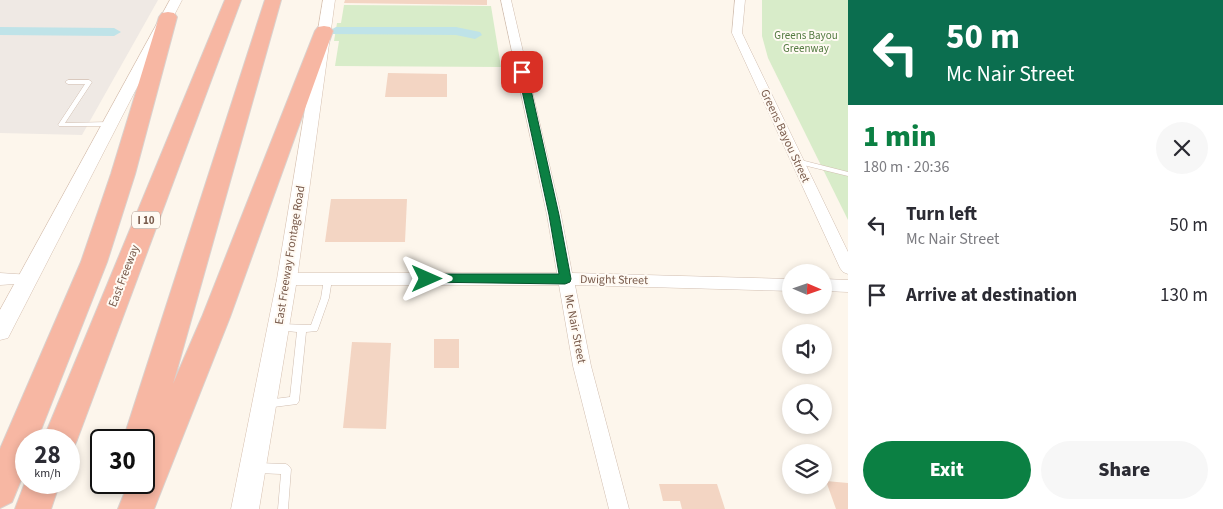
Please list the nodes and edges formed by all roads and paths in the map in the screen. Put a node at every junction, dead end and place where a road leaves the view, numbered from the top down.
1 (233, 0) edge
2 (273, 0) edge
3 (328, 0) edge
4 (506, 0) edge
5 (740, 0) edge
6 (172, 8) edge
7 (324, 31) junction
8 (68, 82) dead end
9 (109, 124) junction
10 (797, 161) junction
11 (848, 174) edge
12 (848, 268) edge
13 (0, 279) edge
14 (26, 279) junction
15 (287, 279) junction
16 (328, 279) junction
17 (565, 279) junction
18 (782, 284) edge
19 (832, 285) edge
20 (848, 286) edge
21 (278, 328) junction
22 (302, 328) junction
23 (0, 331) edge
24 (264, 404) junction
25 (64, 429) edge
26 (143, 429) edge
27 (253, 468) junction
28 (0, 490) edge
29 (39, 494) edge
30 (124, 494) edge
31 (33, 509) edge
32 (120, 509) edge
33 (136, 509) edge
34 (245, 509) edge
35 (283, 509) edge
36 (619, 509) edge

1 - 25 highway, East Freeway / I 10
2 - 26 highway
3 - 7 main road, East Freeway Frontage Road
4 - 17 street, Mc Nair Street
5 - 10 street, Greens Bayou Street
6 - 9 main road
6 - 28 highway
7 - 15 main road, East Freeway Frontage Road
7 - 33 highway
8 - 9 lane
9 - 14 main road
10 - 11 lane
10 - 12 street, Greens Bayou Street
13 - 14 street
14 - 23 main road
15 - 16 street, Dwight Street
15 - 21 main road, East Freeway Frontage Road
16 - 17 street, Dwight Street
16 - 22 lane
17 - 18 street, Dwight Street
17 - 36 street, Mc Nair Street
19 - 20 street
21 - 22 lane
21 - 24 main road, East Freeway Frontage Road
22 - 24 lane
24 - 27 main road, East Freeway Frontage Road
27 - 34 main road, East Freeway Frontage Road
27 - 35 lane
29 - 31 highway
30 - 32 highway

